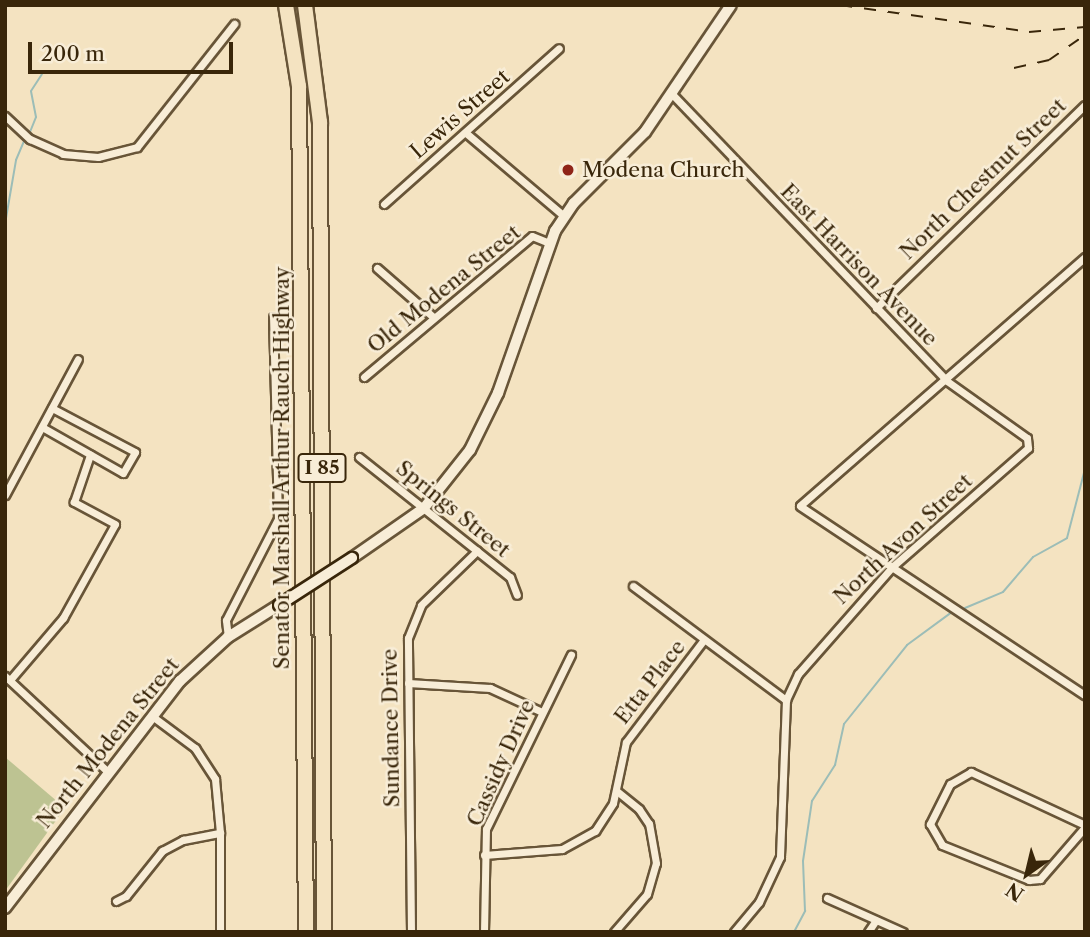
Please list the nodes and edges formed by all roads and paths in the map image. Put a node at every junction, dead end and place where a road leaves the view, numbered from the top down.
1 (305, 5) edge
2 (731, 5) edge
3 (286, 10) edge
4 (234, 24) dead end
5 (559, 48) dead end
6 (672, 94) junction
7 (1085, 105) edge
8 (5, 116) edge
9 (466, 133) junction
10 (384, 204) dead end
11 (564, 216) junction
12 (549, 243) junction
13 (1085, 257) edge
14 (377, 268) dead end
15 (876, 308) junction
16 (432, 316) junction
17 (273, 317) dead end
18 (78, 359) dead end
19 (364, 377) dead end
20 (947, 381) junction
21 (52, 408) junction
22 (41, 427) junction
23 (1028, 448) joint
24 (90, 455) junction
25 (359, 457) dead end
26 (5, 495) edge
27 (424, 508) junction
28 (477, 551) junction
29 (893, 566) junction
30 (633, 586) dead end
31 (517, 595) dead end
32 (228, 637) junction
33 (704, 641) junction
34 (571, 655) dead end
35 (7, 678) edge
36 (408, 683) junction
37 (1085, 695) edge
38 (786, 700) junction
39 (542, 712) junction
40 (152, 716) junction
41 (108, 772) junction
42 (617, 791) junction
43 (1085, 826) edge
44 (220, 833) junction
45 (484, 855) junction
46 (827, 898) dead end
47 (116, 901) dead end
48 (5, 908) edge
49 (876, 920) junction
50 (220, 932) edge
51 (306, 932) edge
52 (324, 932) edge
53 (411, 932) edge
54 (484, 932) edge
55 (614, 932) edge
56 (734, 932) edge
57 (868, 932) edge
58 (903, 932) edge

1 - 52 highway, Senator Marshall Arthur Rauch Highway / I 85
2 - 6 street, North Modena Street
3 - 51 highway, Senator Marshall Arthur Rauch Highway / I 85
4 - 8 street
5 - 9 street, Lewis Street
6 - 11 street, North Modena Street
6 - 15 street, East Harrison Avenue
7 - 15 street, North Chestnut Street
9 - 10 street, Lewis Street
9 - 11 street
11 - 12 street, North Modena Street
12 - 16 street, Old Modena Street
12 - 27 street, North Modena Street
13 - 20 street
14 - 16 street
15 - 20 street, East Harrison Avenue
16 - 19 street, Old Modena Street
17 - 32 street
18 - 21 street
20 - 23 street, East Harrison Avenue
20 - 29 street
21 - 22 street
21 - 24 street
22 - 24 street
22 - 26 street
23 - 29 street, North Avon Street
24 - 35 street
25 - 27 street, Springs Street
27 - 28 street, Springs Street
27 - 32 street, North Modena Street, bridge
28 - 31 street, Springs Street
28 - 36 street, Sundance Drive
29 - 37 street
29 - 38 street, North Avon Street
30 - 33 street
32 - 40 street, North Modena Street
33 - 38 street
33 - 42 street, Etta Place
34 - 39 street, Cassidy Drive
35 - 41 street
36 - 39 street
36 - 53 street, Sundance Drive
38 - 56 street, North Avon Street
39 - 45 street, Cassidy Drive
40 - 41 street, North Modena Street
40 - 44 street
41 - 48 street, North Modena Street
42 - 45 street, Etta Place
42 - 55 street
43 - 43 street
44 - 47 street
44 - 50 street
45 - 54 street, Cassidy Drive
46 - 49 street
49 - 57 street
49 - 58 street

